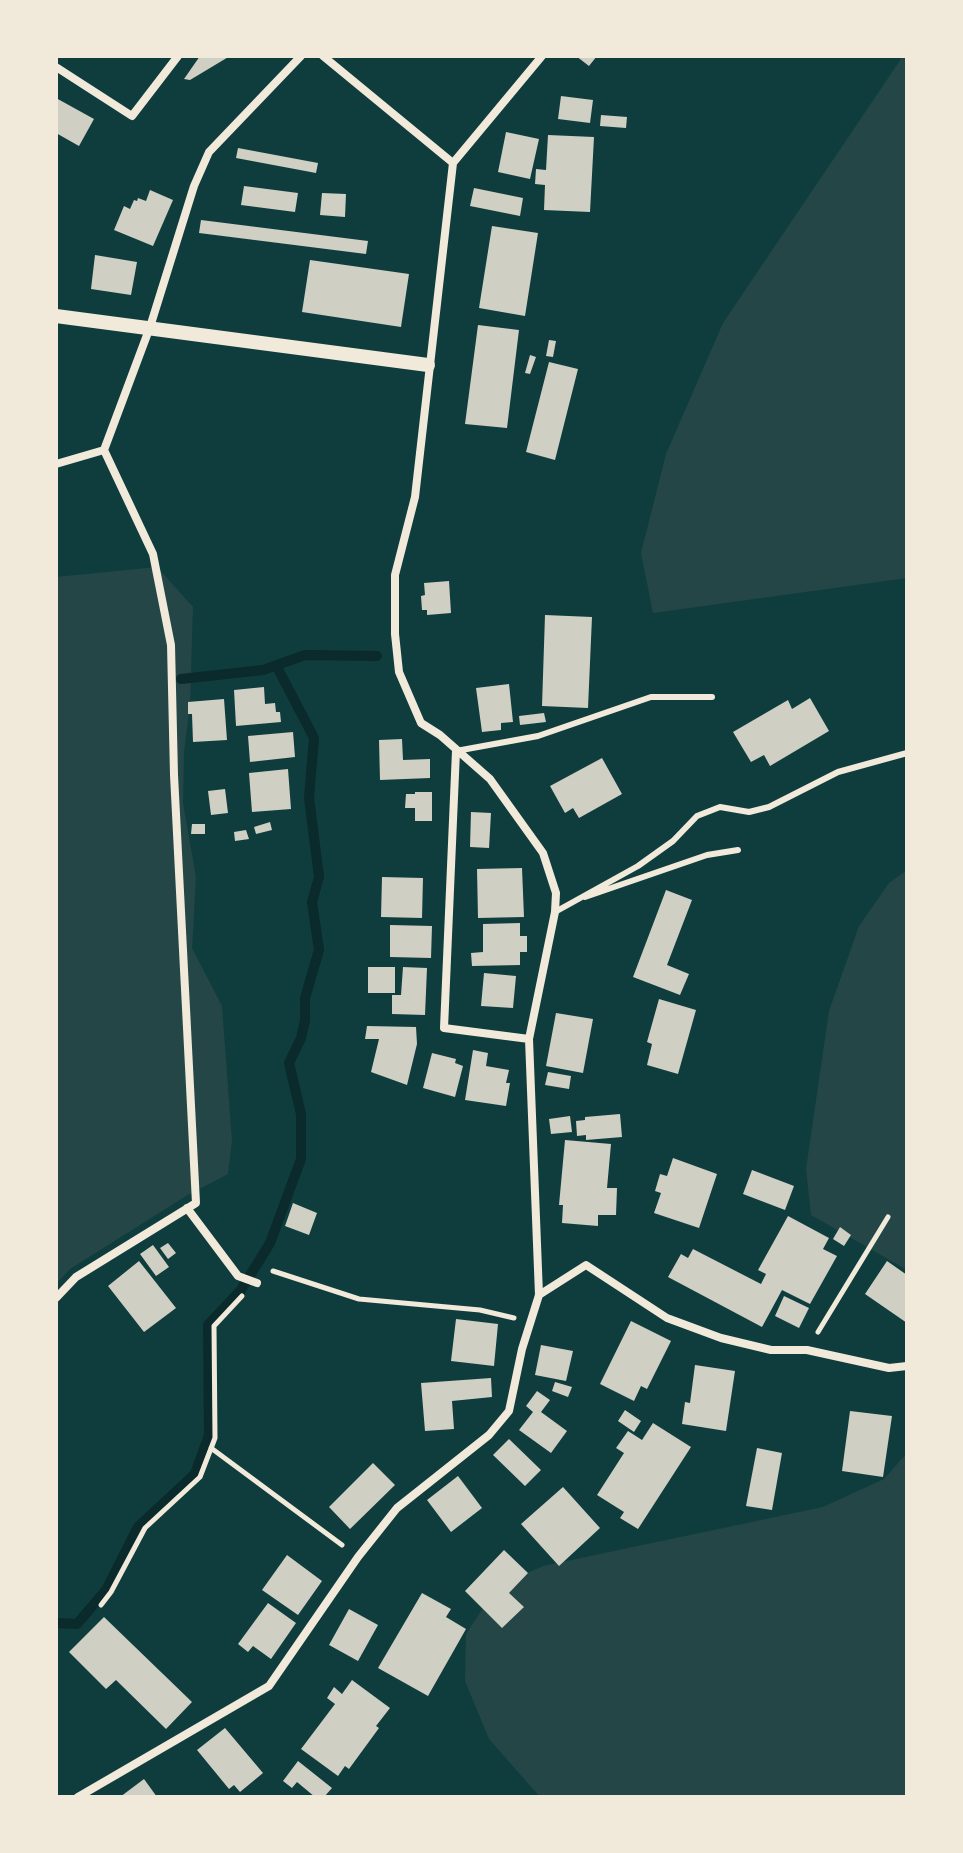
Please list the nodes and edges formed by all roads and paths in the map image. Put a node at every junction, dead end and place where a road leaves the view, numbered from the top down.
1 (178, 56) edge
2 (301, 56) edge
3 (323, 56) edge
4 (542, 56) edge
5 (56, 67) edge
6 (453, 163) junction
7 (56, 316) edge
8 (150, 327) junction
9 (428, 365) junction
10 (104, 450) junction
11 (56, 464) edge
12 (712, 697) dead end
13 (456, 751) junction
14 (907, 753) edge
15 (738, 850) dead end
16 (574, 900) junction
17 (555, 912) junction
18 (529, 1039) junction
19 (187, 1208) junction
20 (888, 1217) dead end
21 (257, 1283) junction
22 (539, 1295) junction
23 (56, 1298) edge
24 (530, 1321) junction
25 (824, 1322) dead end
26 (907, 1366) edge
27 (211, 1448) junction
28 (358, 1557) junction
29 (101, 1605) dead end
30 (78, 1797) edge

1 - 5 street
2 - 8 street
3 - 6 street
4 - 6 street
6 - 9 street
7 - 8 street
8 - 9 street
8 - 10 street
9 - 13 street
10 - 11 street
10 - 19 street
12 - 13 lane
13 - 17 street
13 - 18 street
14 - 16 lane
15 - 16 lane
16 - 17 lane
17 - 18 street
18 - 22 street
19 - 21 street
19 - 23 street
20 - 25 path
21 - 24 path
21 - 27 path
22 - 24 street
22 - 26 street
24 - 28 street
27 - 28 path
27 - 29 path
28 - 30 street

